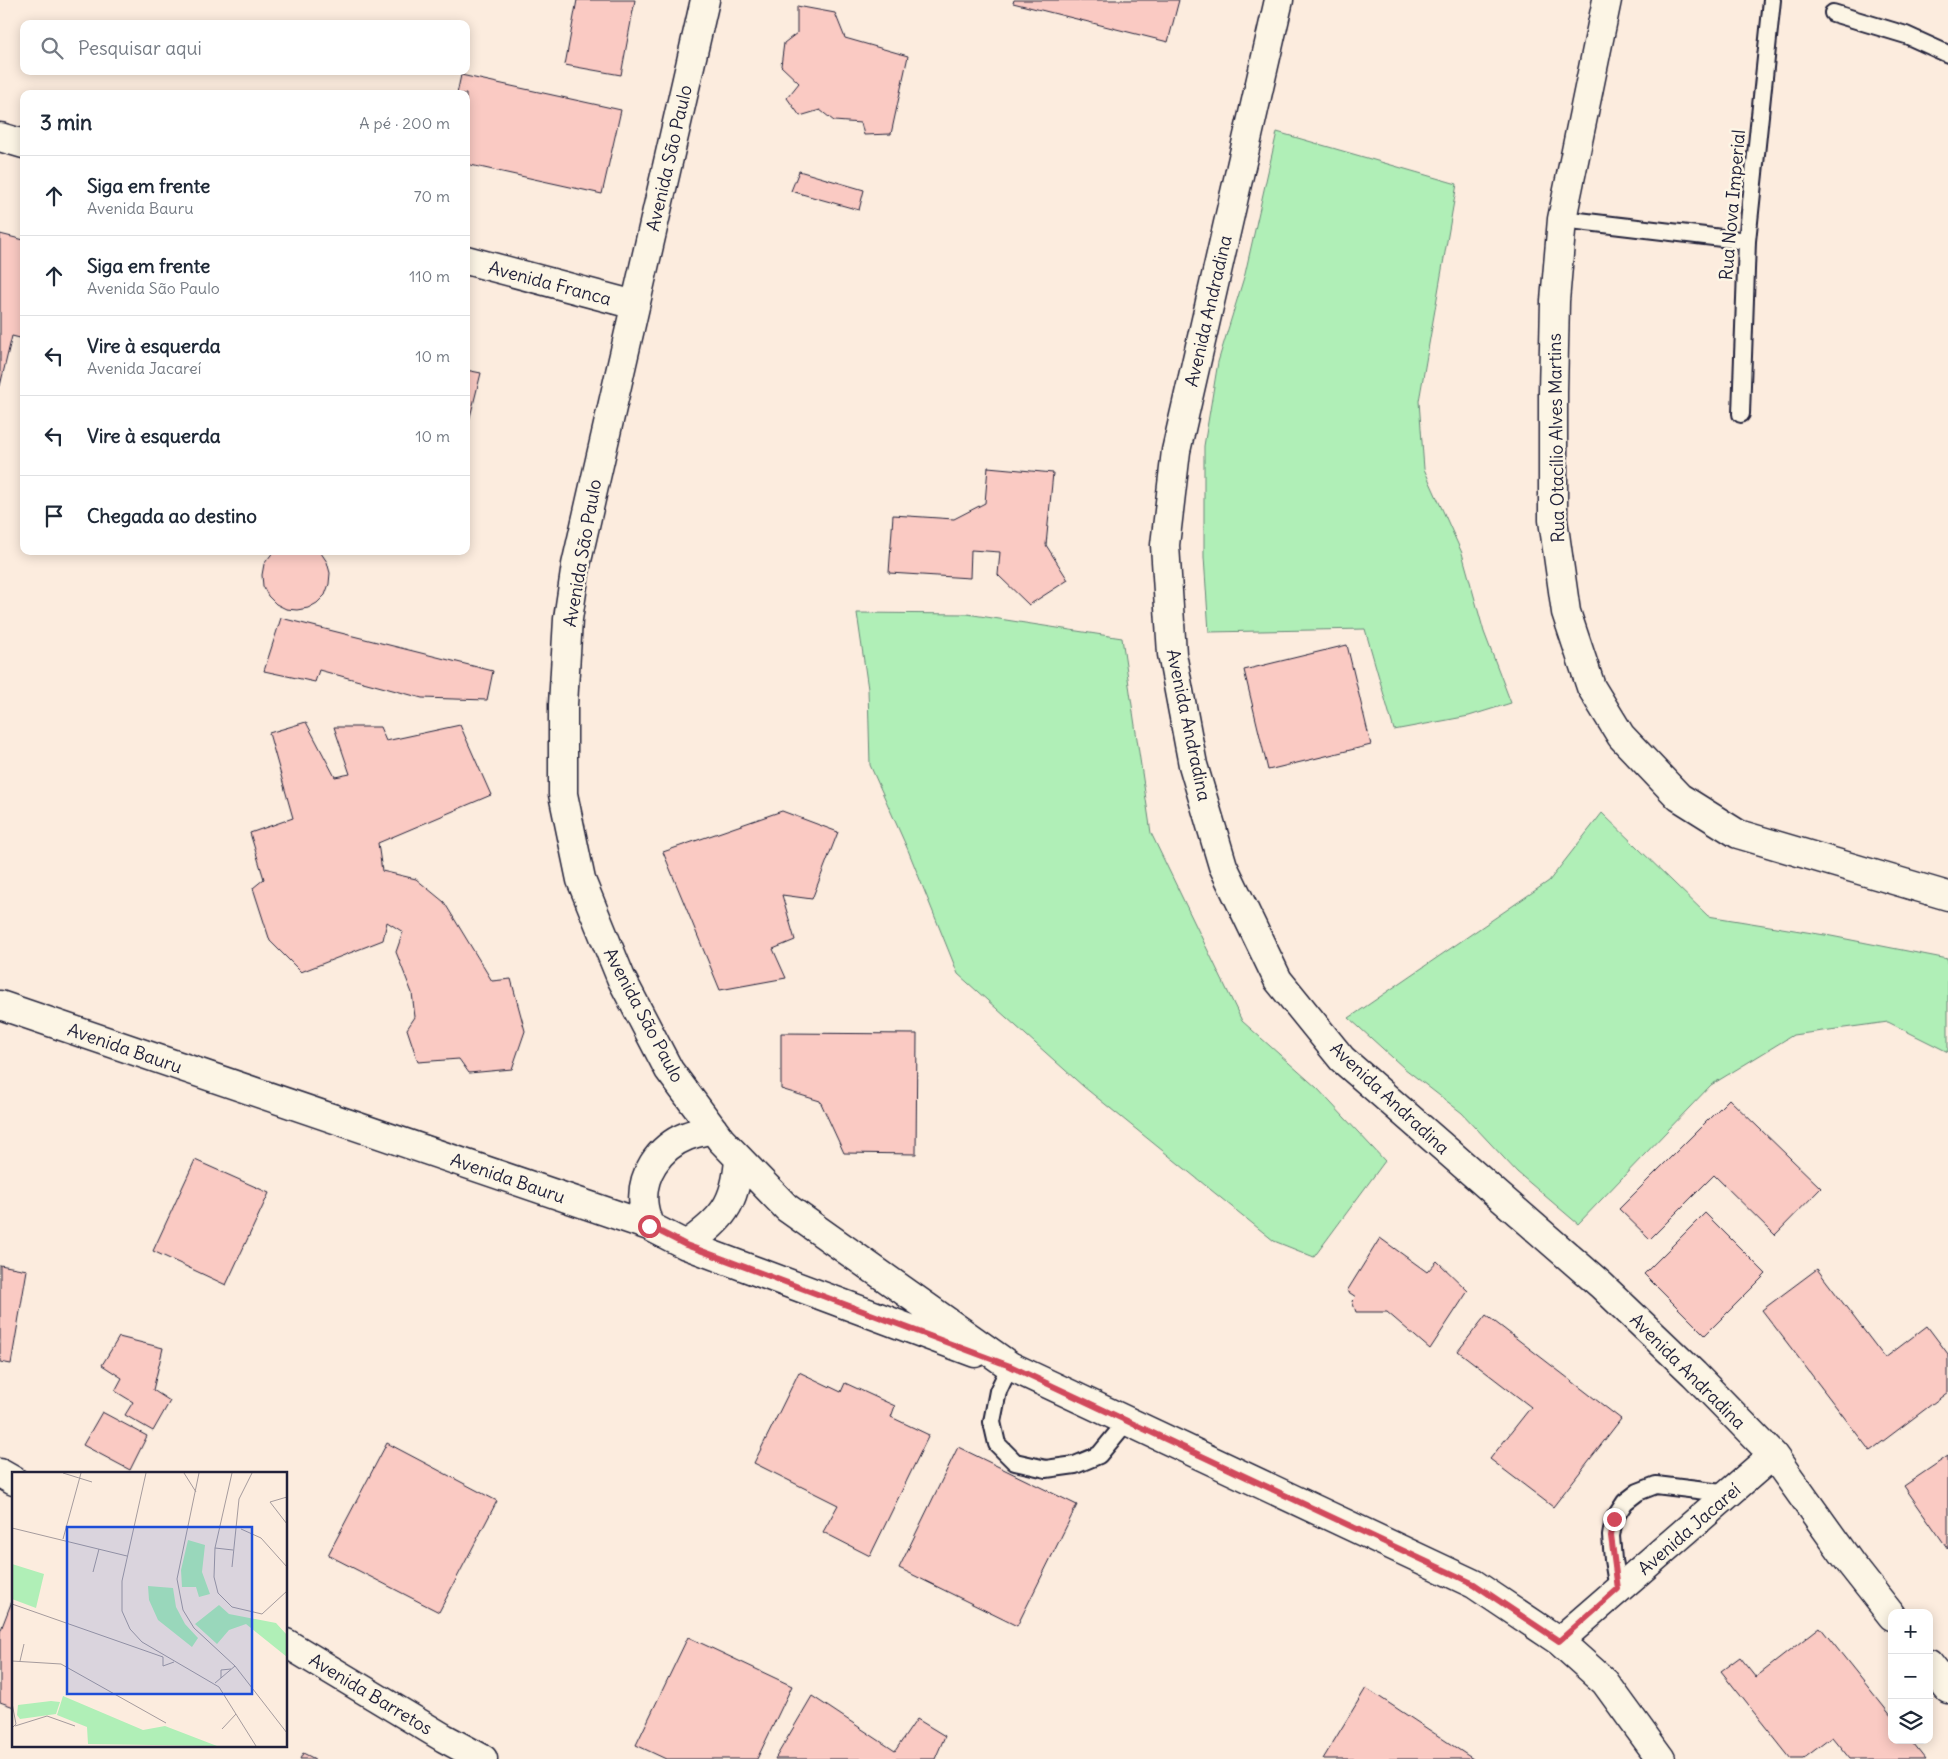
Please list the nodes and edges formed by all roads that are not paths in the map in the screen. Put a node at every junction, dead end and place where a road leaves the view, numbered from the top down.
1 (705, 0) edge
2 (1279, 0) edge
3 (1607, 0) edge
4 (1772, 0) edge
5 (1833, 13) dead end
6 (1948, 54) edge
7 (0, 138) edge
8 (20, 143) edge
9 (1562, 219) junction
10 (1747, 240) junction
11 (470, 261) edge
12 (635, 305) junction
13 (1741, 414) dead end
14 (1948, 896) edge
15 (0, 1005) edge
16 (713, 1129) junction
17 (739, 1159) junction
18 (649, 1226) junction
19 (686, 1245) junction
20 (1010, 1366) junction
21 (1128, 1420) junction
22 (1773, 1455) junction
23 (0, 1473) edge
24 (12, 1480) edge
25 (1730, 1494) junction
26 (1618, 1589) junction
27 (1888, 1611) edge
28 (1559, 1641) junction
29 (288, 1643) edge
30 (1933, 1669) edge
31 (1948, 1688) edge
32 (483, 1759) edge
33 (1661, 1759) edge

1 - 12 street, Avenida São Paulo
2 - 22 street, Avenida Andradina
3 - 9 street, Rua Otacílio Alves Martins
4 - 10 lane, Rua Nova Imperial
5 - 6 lane
7 - 8 street
9 - 10 lane
9 - 14 street, Rua Otacílio Alves Martins
10 - 13 lane, Rua Nova Imperial
11 - 12 street, Avenida Franca
12 - 16 street, Avenida São Paulo
15 - 18 street, Avenida Bauru
16 - 17 street, Avenida São Paulo
16 - 18 street
17 - 19 street
17 - 20 street, Avenida São Paulo
18 - 19 street, Avenida Bauru
19 - 20 street, Avenida Bauru
20 - 21 street, Avenida São Paulo
20 - 21 lane
21 - 28 street, Avenida São Paulo
22 - 25 street, Avenida Jacareí
22 - 27 street, Avenida Andradina
23 - 24 street
25 - 26 street, Avenida Jacareí
25 - 26 lane
26 - 28 street, Avenida Jacareí
28 - 33 street, Avenida São Paulo
29 - 32 street, Avenida Barretos
30 - 31 street

